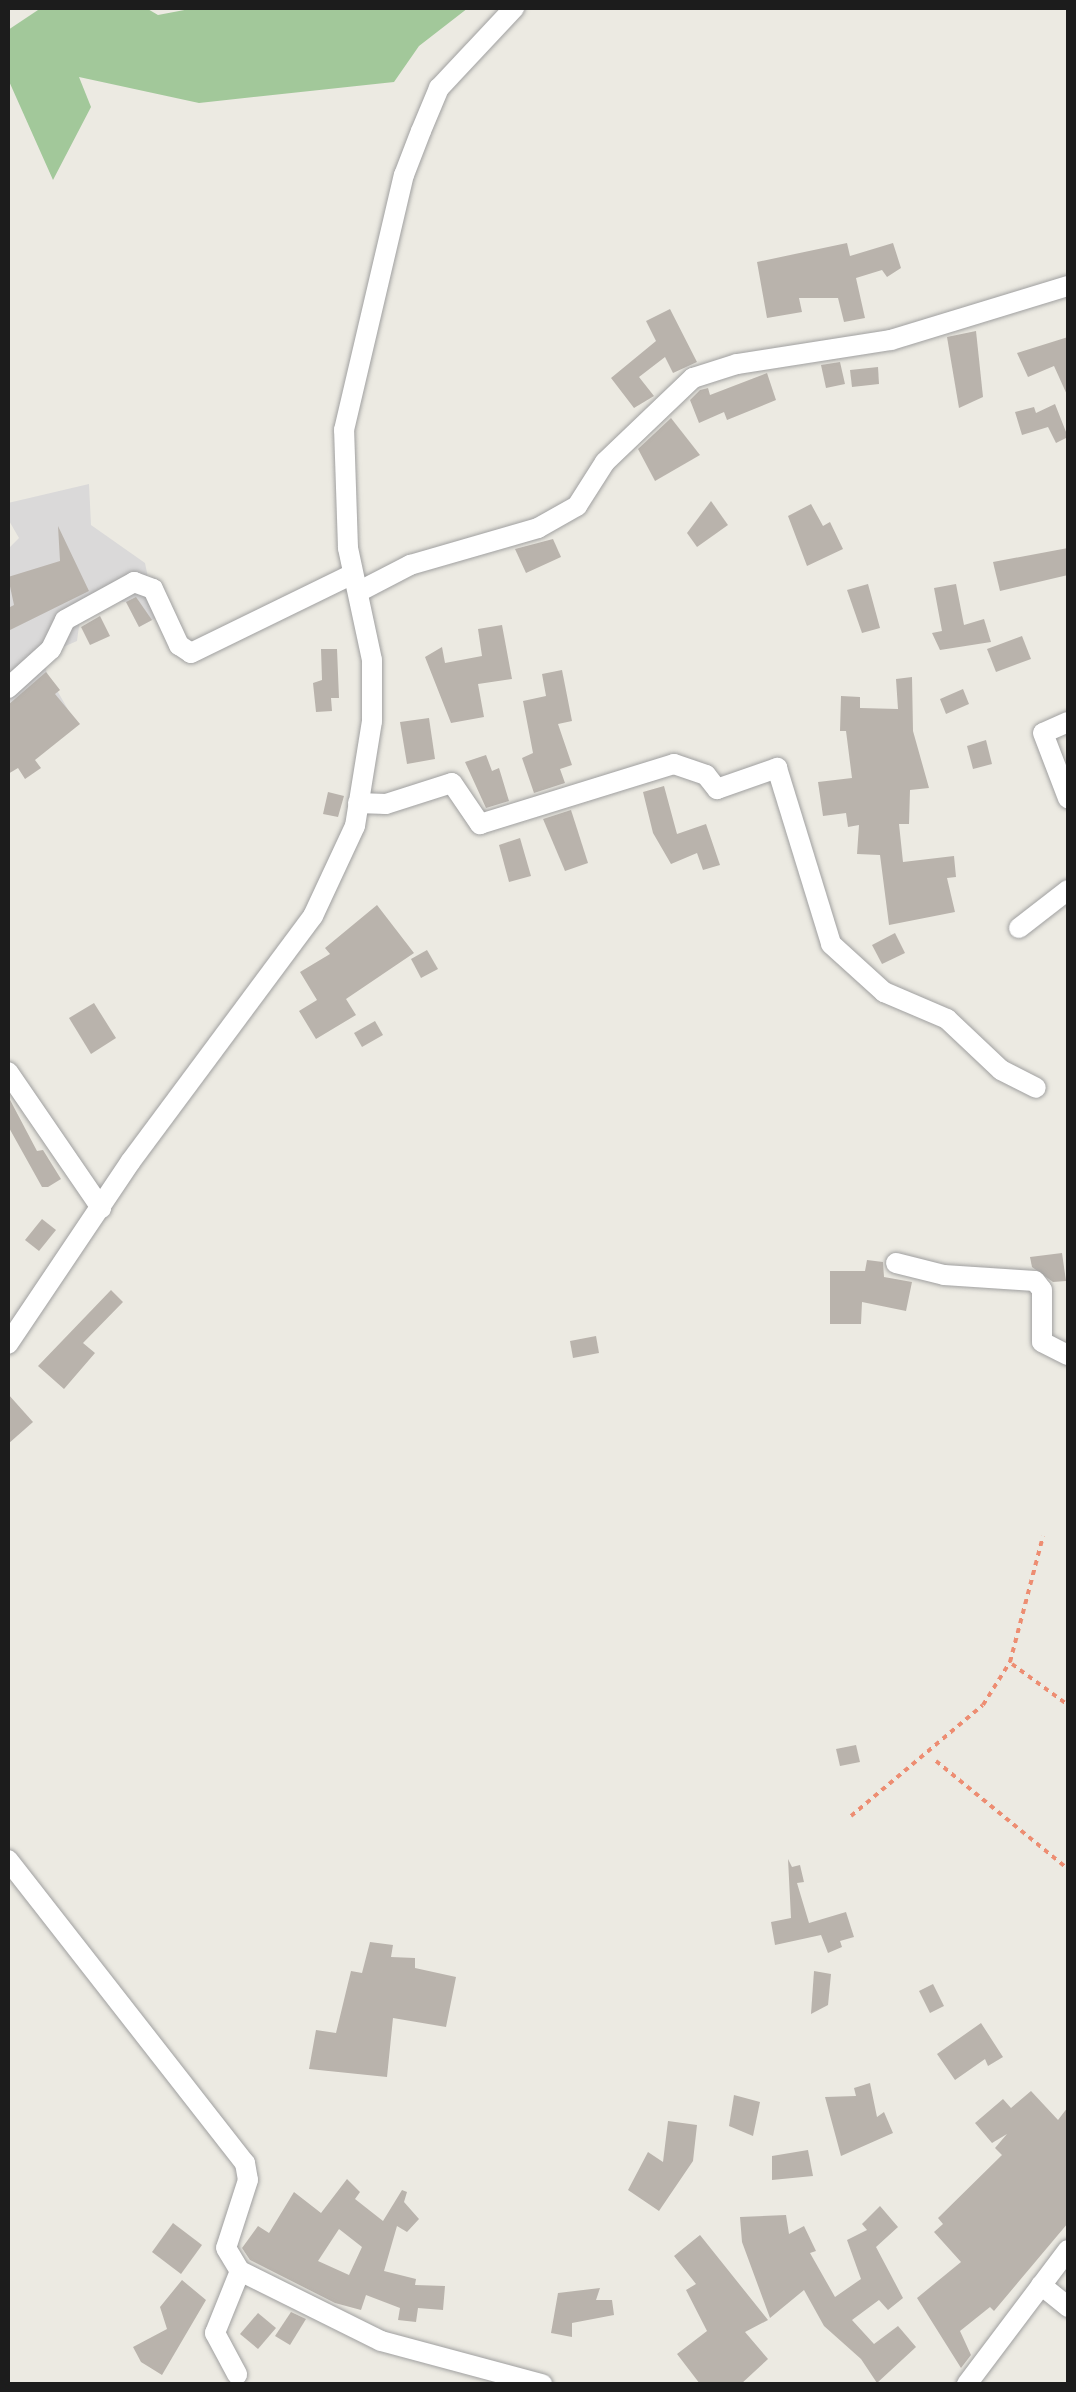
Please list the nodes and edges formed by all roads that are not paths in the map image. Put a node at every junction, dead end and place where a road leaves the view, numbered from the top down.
1 (514, 8) edge
2 (1068, 286) edge
3 (356, 583) junction
4 (8, 688) edge
5 (1068, 722) edge
6 (1068, 798) edge
7 (358, 802) junction
8 (1068, 890) edge
9 (1020, 928) dead end
10 (8, 1072) edge
11 (1036, 1088) dead end
12 (101, 1208) junction
13 (896, 1263) dead end
14 (8, 1344) edge
15 (1057, 1351) edge
16 (8, 1860) edge
17 (1068, 2250) edge
18 (240, 2271) junction
19 (1041, 2285) junction
20 (1068, 2307) edge
21 (237, 2374) dead end
22 (542, 2384) edge
23 (967, 2384) edge

1 - 3 street
2 - 3 street
3 - 4 street
3 - 7 street
5 - 6 street
7 - 11 street
7 - 12 street
8 - 9 street
10 - 12 street
12 - 14 street
13 - 15 street
16 - 18 street
17 - 19 street
18 - 21 street
18 - 22 street
19 - 20 street
19 - 23 street

